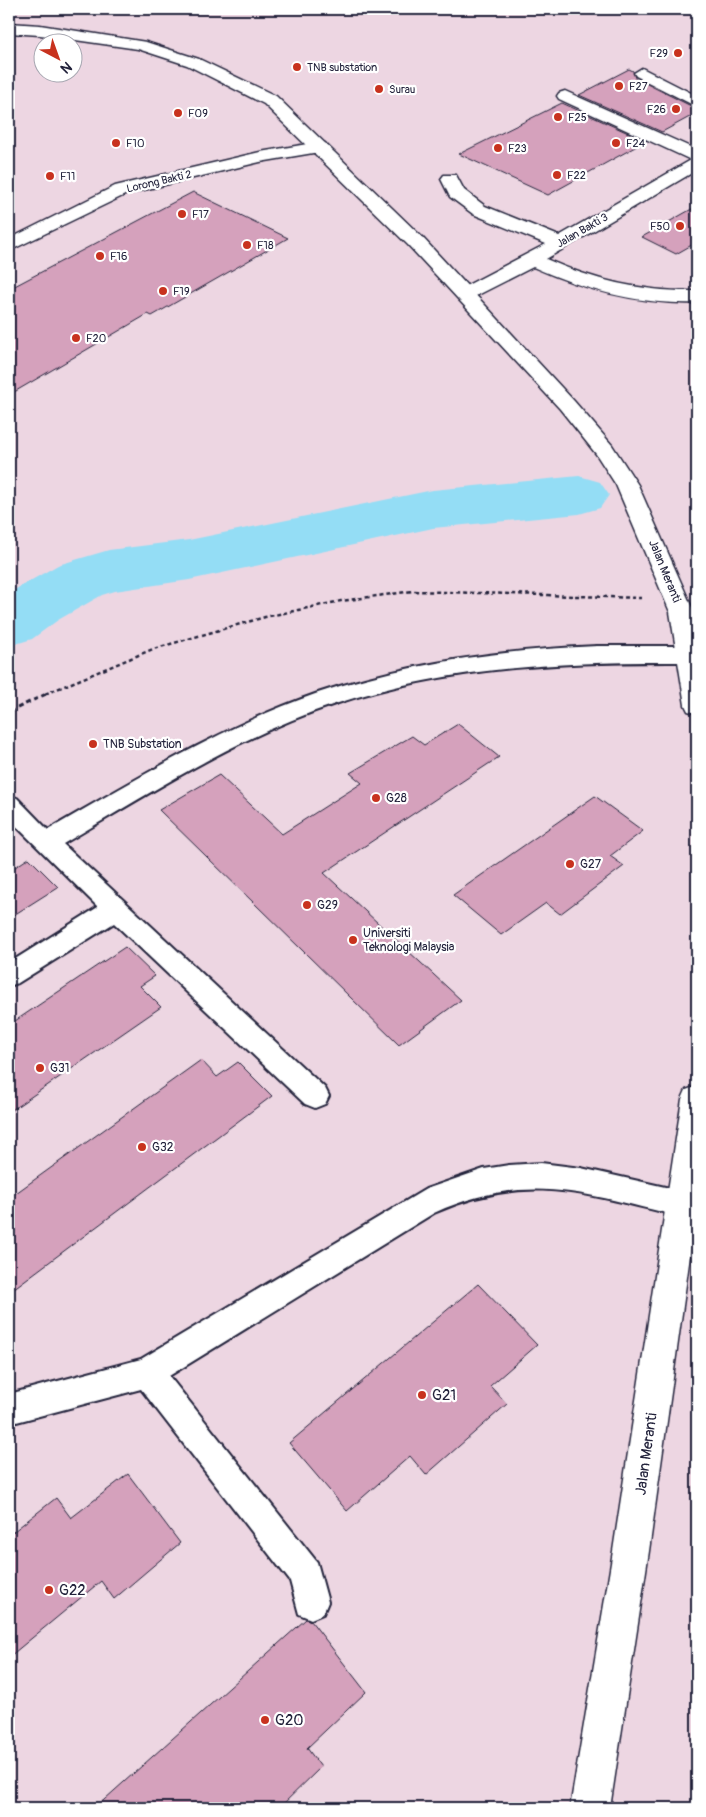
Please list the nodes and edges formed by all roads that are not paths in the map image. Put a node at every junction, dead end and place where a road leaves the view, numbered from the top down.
1 (9, 28) edge
2 (642, 73) dead end
3 (565, 96) dead end
4 (697, 102) edge
5 (319, 147) junction
6 (697, 156) edge
7 (697, 163) edge
8 (450, 179) dead end
9 (559, 243) junction
10 (9, 246) edge
11 (532, 260) junction
12 (465, 294) junction
13 (697, 297) edge
14 (690, 654) junction
15 (697, 705) edge
16 (9, 804) edge
17 (46, 843) junction
18 (116, 909) junction
19 (9, 976) edge
20 (315, 1096) dead end
21 (697, 1099) edge
22 (683, 1204) junction
23 (147, 1372) junction
24 (9, 1409) edge
25 (311, 1602) dead end
26 (590, 1808) edge

1 - 5 street, Jalan Meranti
2 - 4 street
3 - 6 street
5 - 10 street, Lorong Bakti 2
5 - 12 street, Jalan Meranti
7 - 9 street, Jalan Bakti 3
8 - 9 street
9 - 11 street, Jalan Bakti 3
11 - 12 street, Jalan Bakti 3
11 - 13 street
12 - 14 street, Jalan Meranti
14 - 15 street, Jalan Meranti
14 - 17 lane
16 - 17 lane
17 - 18 lane
18 - 19 lane
18 - 20 lane
21 - 22 street, Jalan Meranti
22 - 23 lane
22 - 26 street, Jalan Meranti
23 - 24 lane
23 - 25 lane

